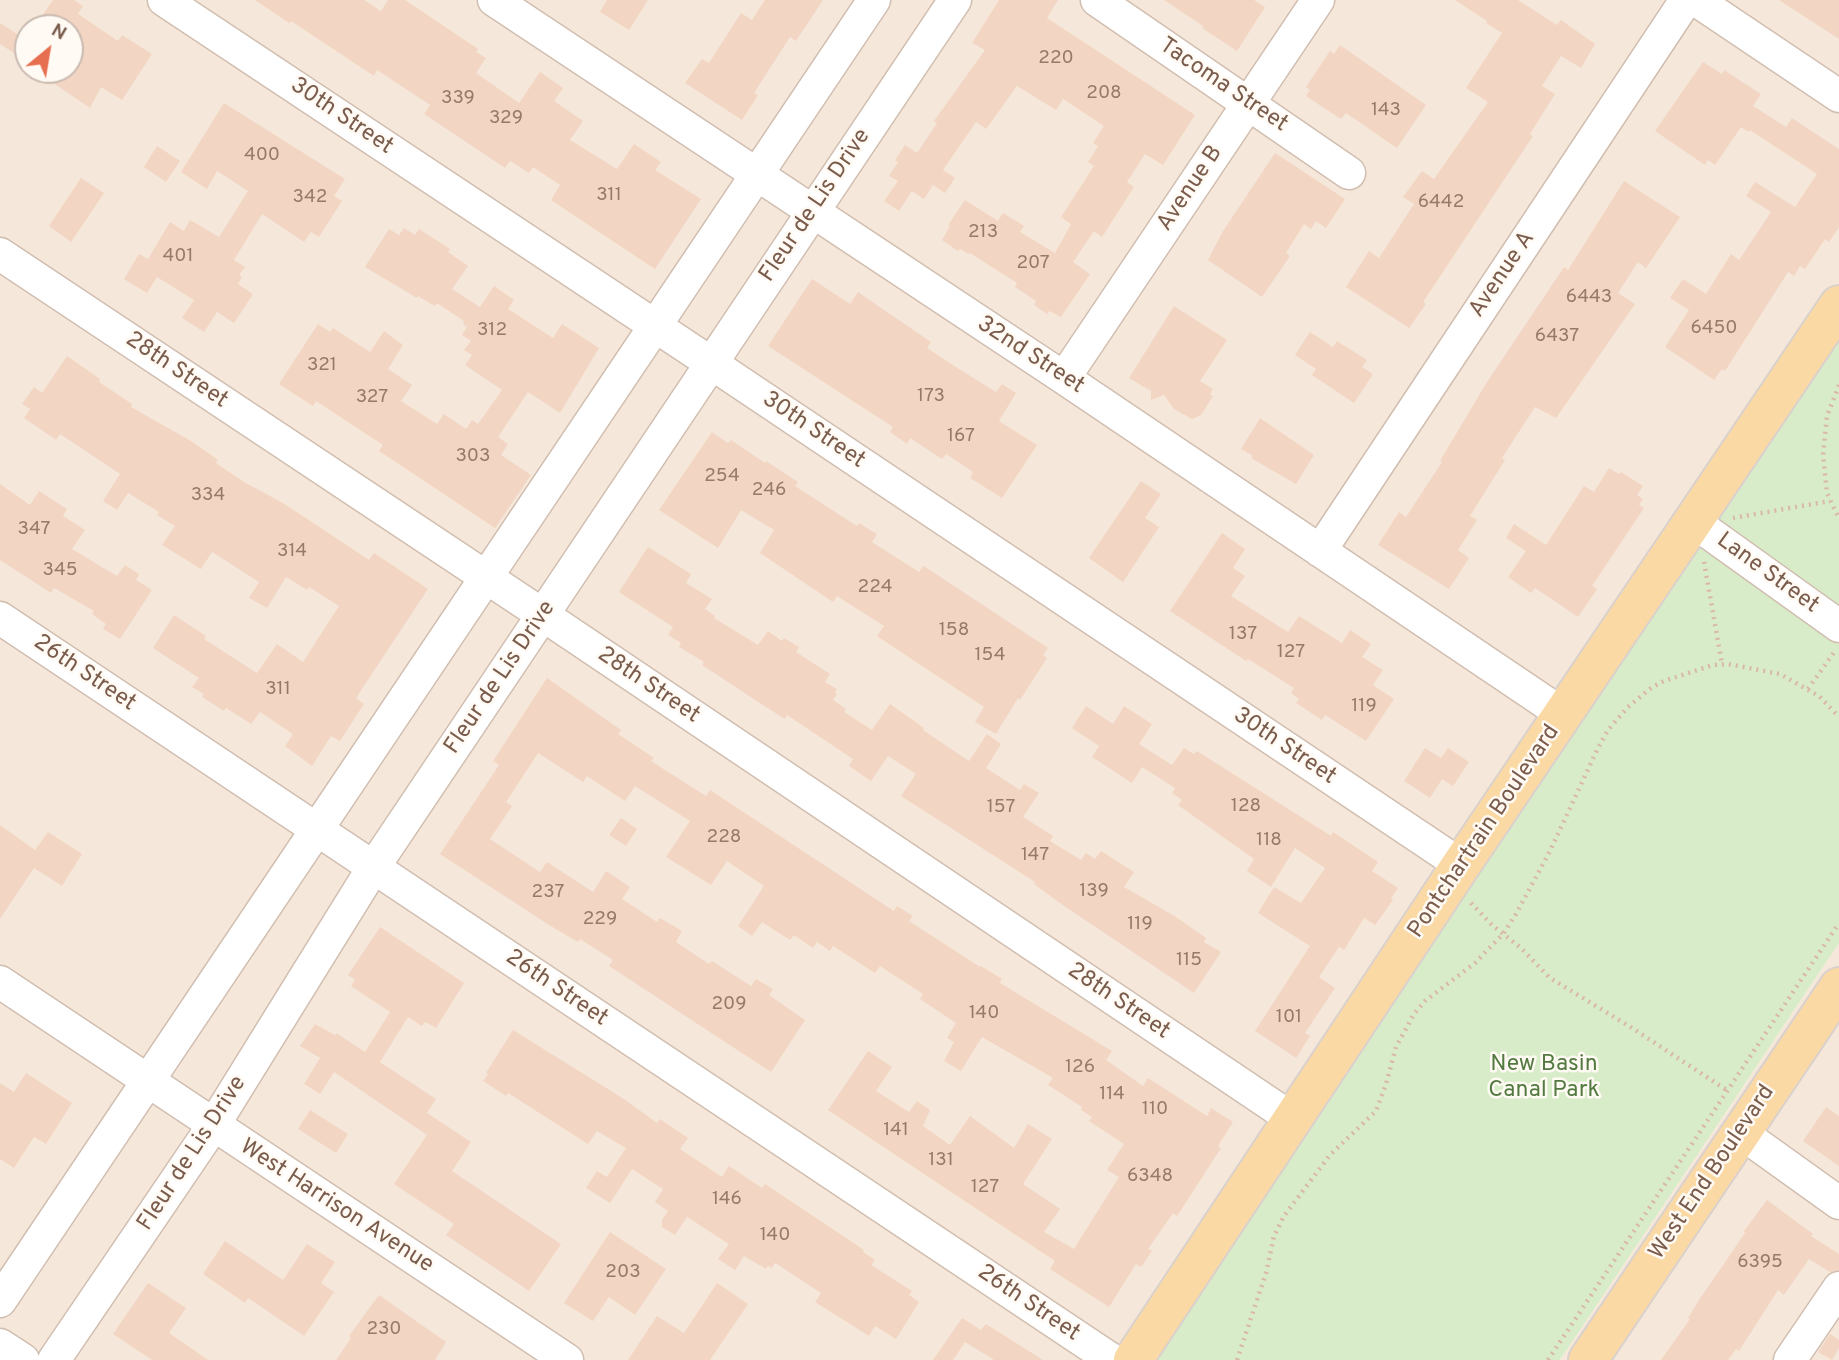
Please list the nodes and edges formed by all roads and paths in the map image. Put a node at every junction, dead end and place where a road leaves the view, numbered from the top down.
1 (164, 0) edge
2 (494, 0) edge
3 (874, 0) edge
4 (1097, 0) edge
5 (1318, 0) edge
6 (1686, 0) edge
7 (1696, 0) edge
8 (952, 1) edge
9 (1839, 96) edge
10 (1249, 103) junction
11 (1349, 173) dead end
12 (757, 175) junction
13 (812, 212) junction
14 (0, 254) edge
15 (1839, 305) edge
16 (656, 326) junction
17 (711, 363) junction
18 (1064, 378) junction
19 (1839, 385) edge
20 (1830, 500) junction
21 (1839, 519) edge
22 (1709, 534) junction
23 (1320, 551) junction
24 (486, 578) junction
25 (542, 615) junction
26 (0, 618) edge
27 (1839, 626) edge
28 (1839, 644) edge
29 (1722, 664) junction
30 (1808, 689) junction
31 (1564, 715) junction
32 (1839, 718) edge
33 (317, 831) junction
34 (373, 868) junction
35 (1455, 874) junction
36 (1839, 923) edge
37 (1503, 934) junction
38 (0, 982) edge
39 (1839, 987) edge
40 (149, 1082) junction
41 (1741, 1110) junction
42 (1294, 1120) junction
43 (213, 1126) junction
44 (1839, 1203) edge
45 (1839, 1288) edge
46 (0, 1301) edge
47 (0, 1345) edge
48 (23, 1360) edge
49 (54, 1360) edge
50 (567, 1360) edge
51 (1112, 1360) edge
52 (1133, 1360) edge
53 (1237, 1360) edge
54 (1548, 1360) edge
55 (1588, 1360) edge
56 (1790, 1360) edge

1 - 16 street, 30th Street
2 - 12 street, 32nd Street
3 - 12 street
4 - 10 street, Tacoma Street
5 - 10 street, Avenue B
6 - 23 street, Avenue A
7 - 9 street
8 - 13 street, Fleur de Lis Drive
10 - 11 street, Tacoma Street
10 - 18 street, Avenue B
12 - 13 street, 32nd Street
12 - 16 street
13 - 17 street, Fleur de Lis Drive
13 - 18 street, 32nd Street
14 - 24 street, 28th Street
15 - 22 main road, Pontchartrain Boulevard
16 - 17 street, 30th Street
16 - 24 street
17 - 25 street, Fleur de Lis Drive
17 - 35 street, 30th Street
18 - 23 street, 32nd Street
19 - 20 path
20 - 21 path
20 - 22 path
22 - 27 street, Lane Street
22 - 29 path
22 - 31 main road, Pontchartrain Boulevard
23 - 31 street, 32nd Street
24 - 25 street, 28th Street
24 - 33 street
25 - 34 street, Fleur de Lis Drive
25 - 42 street, 28th Street
26 - 33 street, 26th Street
28 - 30 path
29 - 30 path
29 - 37 path
30 - 32 path
31 - 35 main road, Pontchartrain Boulevard
33 - 34 street, 26th Street
33 - 40 street
34 - 43 street, Fleur de Lis Drive
34 - 51 street, 26th Street
35 - 37 path
35 - 42 main road, Pontchartrain Boulevard
36 - 41 path
37 - 41 path
37 - 53 path
38 - 40 street, West Harrison Avenue
39 - 41 main road, West End Boulevard
40 - 43 street, West Harrison Avenue
40 - 46 street
41 - 44 street
41 - 54 path
41 - 55 main road, West End Boulevard
42 - 52 main road, Pontchartrain Boulevard
43 - 49 street, Fleur de Lis Drive
43 - 50 street, West Harrison Avenue
45 - 56 street
47 - 48 street

